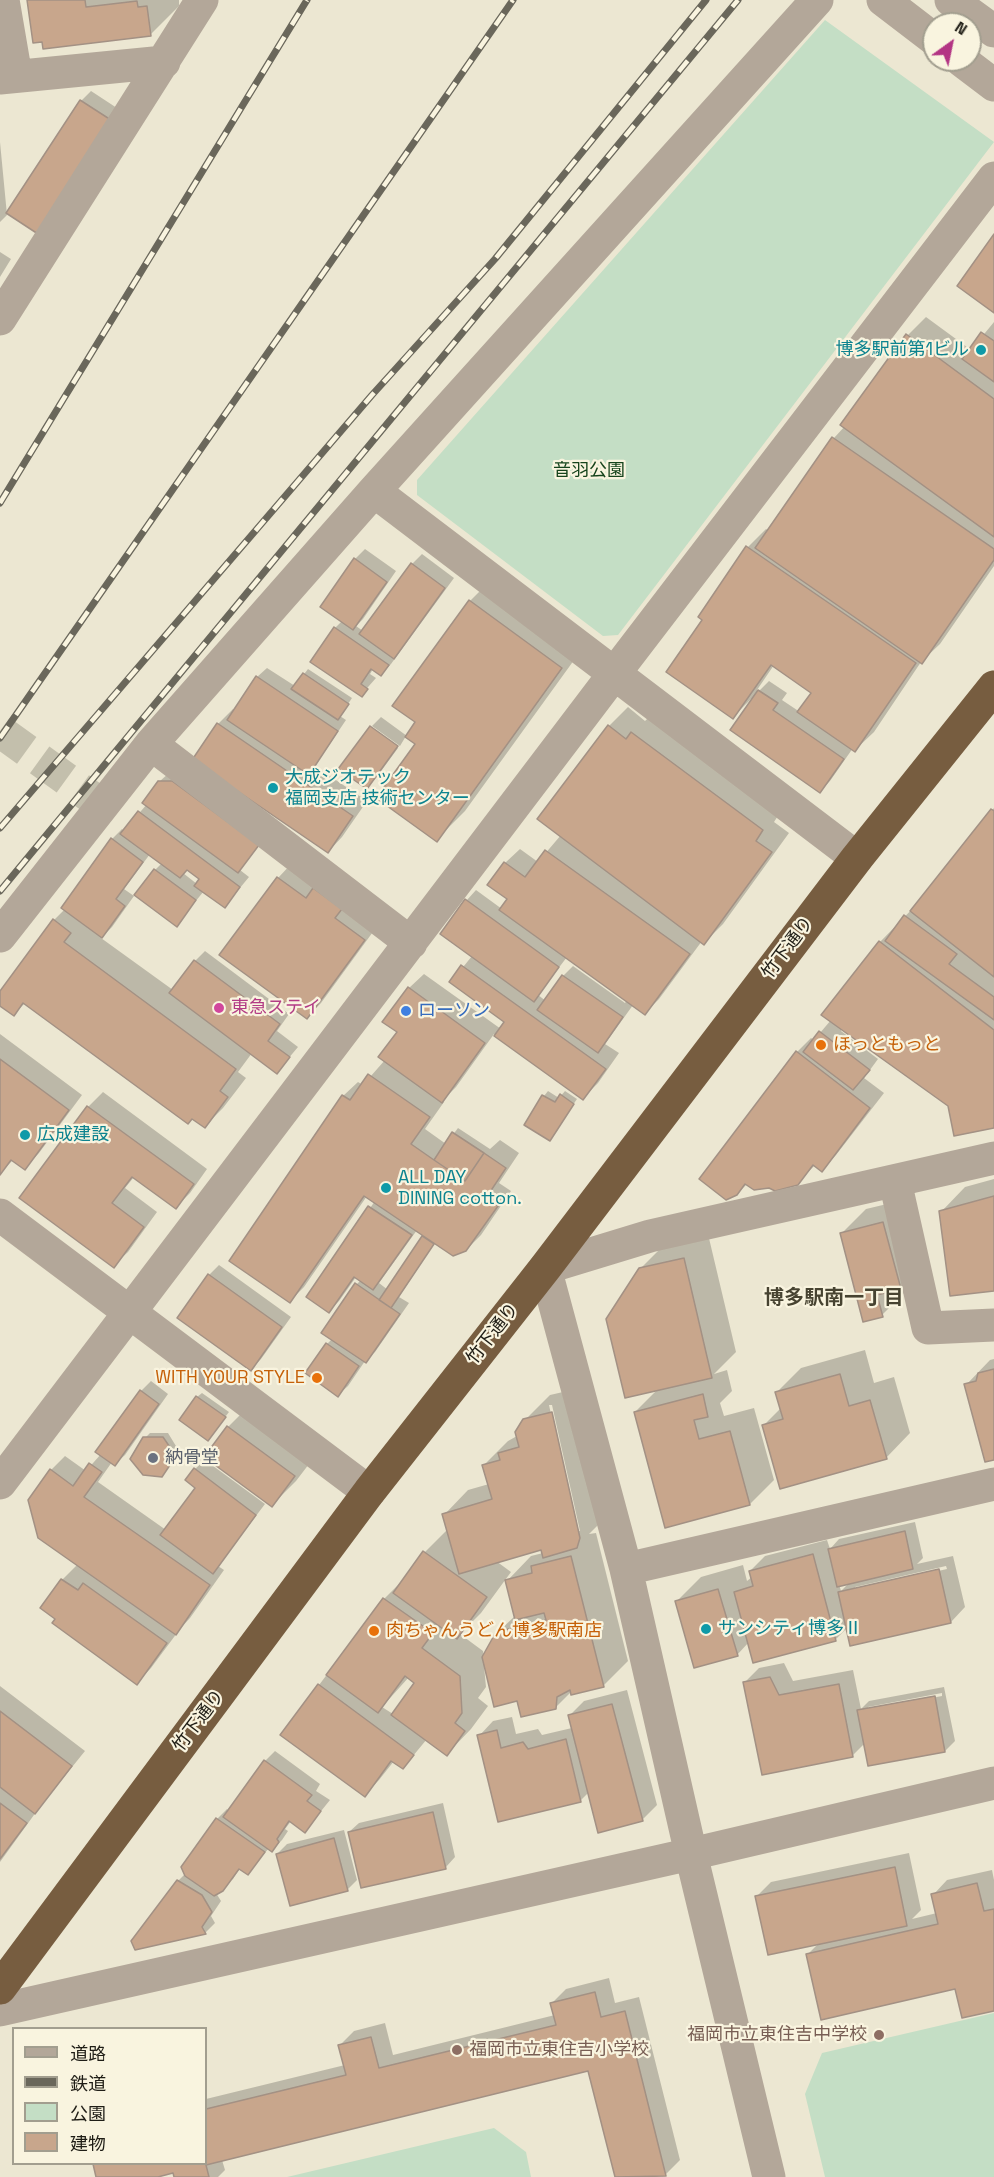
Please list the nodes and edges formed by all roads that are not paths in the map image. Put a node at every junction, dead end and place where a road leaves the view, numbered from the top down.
1 (3, 0) edge
2 (202, 0) edge
3 (817, 0) edge
4 (883, 0) edge
5 (951, 0) edge
6 (922, 30) edge
7 (994, 32) edge
8 (164, 63) junction
9 (977, 72) edge
10 (8, 77) edge
11 (994, 85) edge
12 (994, 178) edge
13 (0, 319) edge
14 (374, 491) junction
15 (614, 674) junction
16 (994, 687) edge
17 (151, 744) junction
18 (857, 858) junction
19 (0, 936) edge
20 (411, 943) junction
21 (994, 1158) edge
22 (895, 1181) junction
23 (0, 1215) edge
24 (545, 1268) junction
25 (130, 1314) junction
26 (994, 1325) edge
27 (0, 1483) edge
28 (994, 1484) edge
29 (369, 1492) junction
30 (626, 1569) junction
31 (994, 1783) edge
32 (691, 1854) junction
33 (0, 1988) edge
34 (0, 2010) edge
35 (769, 2177) edge

1 - 10 street
2 - 8 street
3 - 14 street
4 - 6 street
5 - 7 street
8 - 10 street
8 - 13 street
9 - 11 street
12 - 15 street
14 - 15 street
14 - 17 street
15 - 18 street
15 - 20 street
16 - 18 highway, 竹下通り
17 - 19 street
17 - 20 street
18 - 24 highway, 竹下通り
20 - 25 street
21 - 22 street
22 - 24 street
22 - 26 street
23 - 25 street
24 - 29 highway, 竹下通り
24 - 30 street
25 - 27 street
25 - 29 street
28 - 30 street
29 - 33 highway, 竹下通り
30 - 32 street
31 - 32 street
32 - 34 street
32 - 35 street

